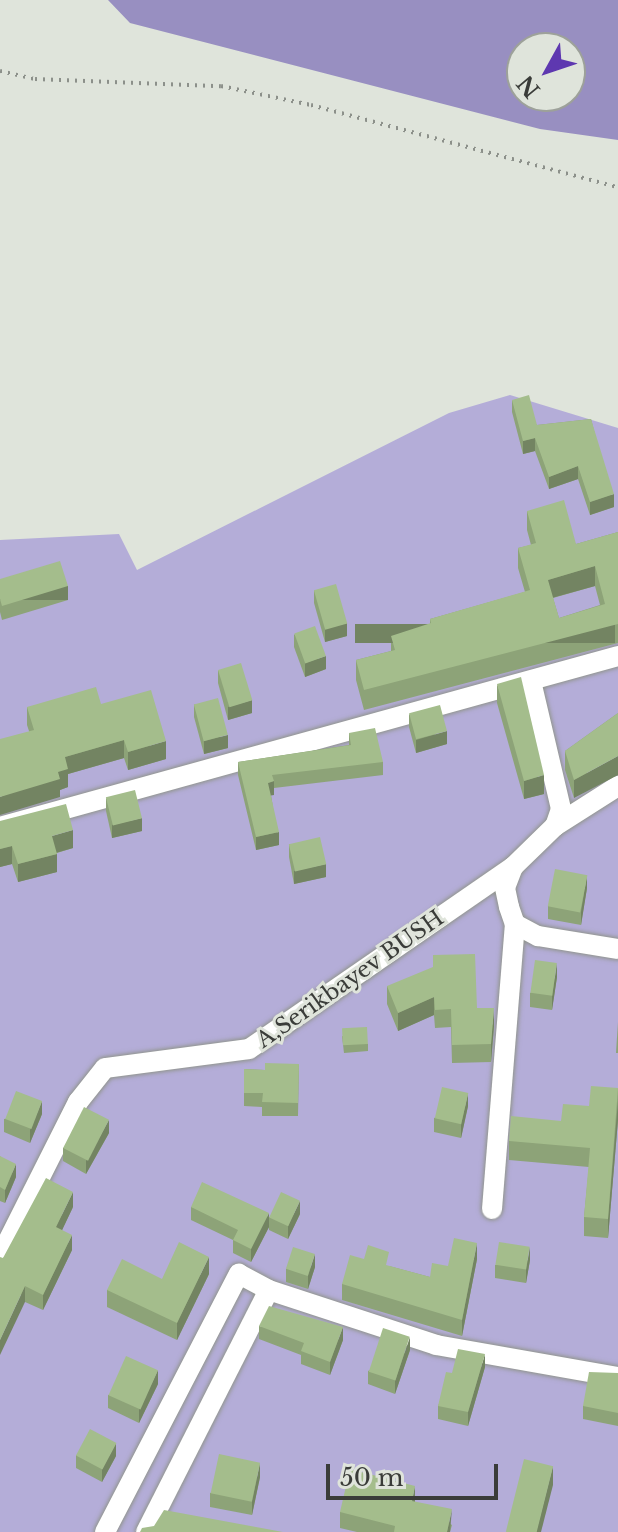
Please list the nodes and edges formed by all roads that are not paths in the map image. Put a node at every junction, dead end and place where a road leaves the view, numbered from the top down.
1 (618, 656) edge
2 (531, 681) junction
3 (618, 786) edge
4 (555, 826) junction
5 (0, 827) edge
6 (513, 867) junction
7 (515, 924) junction
8 (618, 949) edge
9 (492, 1209) dead end
10 (0, 1257) edge
11 (269, 1290) junction
12 (618, 1377) edge
13 (158, 1509) junction
14 (185, 1515) edge
15 (105, 1532) edge
16 (146, 1532) edge

1 - 2 street
2 - 4 street
2 - 5 street
3 - 4 street, A,Serikbayev BUSH
4 - 6 street, A,Serikbayev BUSH
6 - 7 street
6 - 10 street, A,Serikbayev BUSH
7 - 8 street
7 - 9 street
11 - 12 street
11 - 13 street
11 - 15 street
13 - 14 street
13 - 16 street

